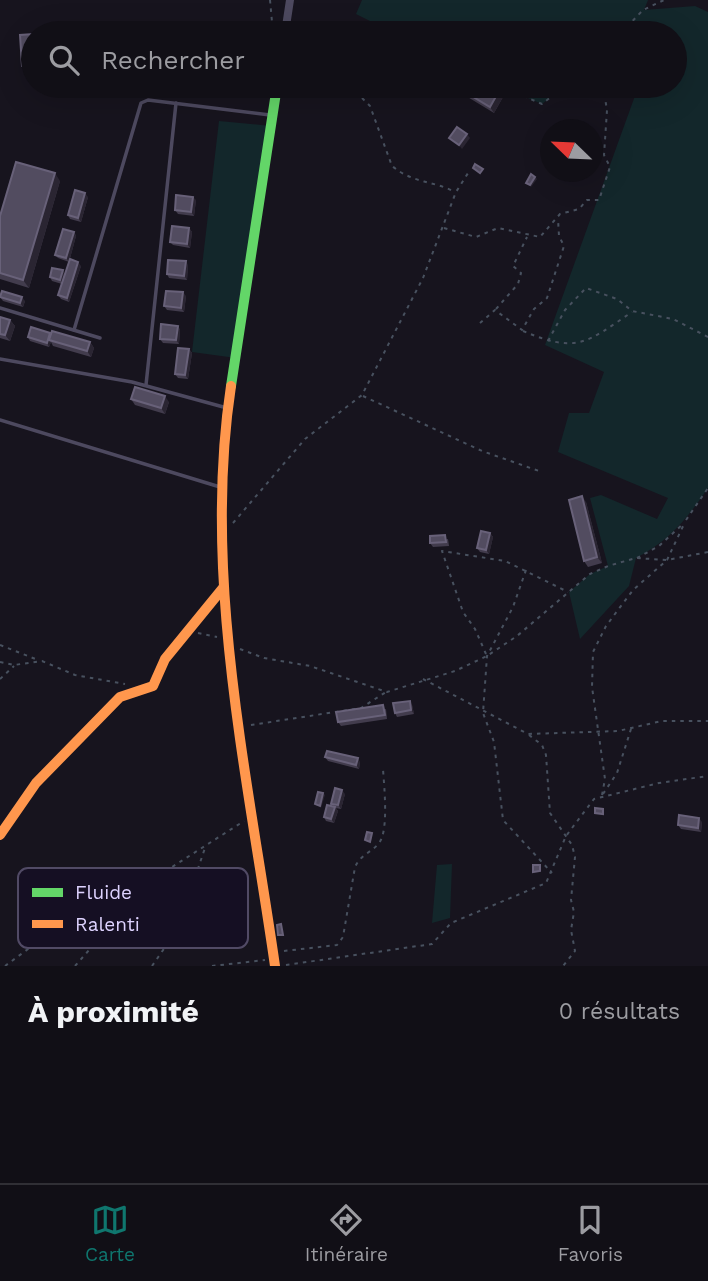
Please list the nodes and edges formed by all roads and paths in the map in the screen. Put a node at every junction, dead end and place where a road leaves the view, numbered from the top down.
1 (270, 0) edge
2 (290, 0) edge
3 (658, 0) edge
4 (664, 0) edge
5 (657, 5) junction
6 (272, 21) edge
7 (287, 21) edge
8 (632, 21) edge
9 (275, 98) edge
10 (363, 98) edge
11 (528, 98) edge
12 (550, 98) edge
13 (605, 98) edge
14 (176, 103) junction
15 (272, 115) junction
16 (470, 170) edge
17 (456, 192) junction
18 (558, 218) junction
19 (442, 227) junction
20 (527, 236) junction
21 (0, 308) edge
22 (495, 310) junction
23 (632, 311) junction
24 (480, 323) dead end
25 (74, 330) junction
26 (522, 330) junction
27 (708, 337) edge
28 (100, 338) dead end
29 (548, 341) junction
30 (0, 359) edge
31 (146, 385) junction
32 (362, 395) junction
33 (228, 408) junction
34 (2, 421) edge
35 (539, 471) dead end
36 (222, 488) junction
37 (708, 488) edge
38 (685, 522) junction
39 (222, 535) junction
40 (708, 552) edge
41 (636, 558) junction
42 (667, 560) junction
43 (526, 570) junction
44 (223, 588) junction
45 (569, 592) junction
46 (187, 632) junction
47 (230, 644) junction
48 (0, 645) edge
49 (487, 656) junction
50 (43, 661) junction
51 (0, 662) edge
52 (14, 665) junction
53 (422, 678) junction
54 (0, 679) edge
55 (139, 688) junction
56 (387, 692) junction
57 (483, 713) junction
58 (708, 721) edge
59 (242, 727) junction
60 (632, 728) junction
61 (598, 732) junction
62 (527, 734) junction
63 (383, 769) dead end
64 (708, 776) edge
65 (602, 795) junction
66 (254, 810) junction
67 (0, 835) edge
68 (566, 836) junction
69 (206, 847) junction
70 (172, 868) edge
71 (199, 868) edge
72 (552, 874) junction
73 (29, 948) edge
74 (90, 948) edge
75 (165, 948) edge
76 (276, 961) edge
77 (5, 966) edge
78 (75, 966) edge
79 (152, 966) edge
80 (212, 966) edge
81 (563, 966) edge

1 - 6 path
2 - 7 street
3 - 5 path
4 - 5 path
5 - 8 path
9 - 15 street
10 - 17 path
11 - 12 path
13 - 18 path
14 - 15 lane
14 - 25 lane
14 - 31 lane
15 - 33 street
16 - 17 path
17 - 19 path
18 - 20 path
18 - 26 path
19 - 20 path
19 - 32 path
20 - 22 path
21 - 25 lane
22 - 24 path
22 - 26 path
23 - 27 path
23 - 29 path
23 - 29 path
25 - 28 lane
26 - 29 path
30 - 31 lane
31 - 33 lane
32 - 35 path
32 - 39 path
33 - 36 street
34 - 36 lane
36 - 39 street
37 - 38 path
38 - 41 path
38 - 42 path
39 - 44 street
40 - 42 path
41 - 42 path
41 - 45 path
42 - 61 path
43 - 45 path
43 - 49 path
43 - 49 path
44 - 46 street
44 - 47 street
45 - 49 path
46 - 47 path
46 - 55 street
47 - 56 path
47 - 59 street
48 - 50 path
49 - 53 path
49 - 57 path
50 - 52 path
50 - 55 path
51 - 52 path
52 - 54 path
53 - 56 path
53 - 57 path
55 - 67 street
56 - 59 path
57 - 62 path
57 - 72 path
58 - 60 path
59 - 66 street
60 - 61 path
60 - 65 path
61 - 62 path
61 - 65 path
62 - 68 path
63 - 76 path
64 - 65 path
65 - 68 path
66 - 69 path
66 - 76 street
68 - 72 path
68 - 81 path
69 - 70 path
69 - 71 path
72 - 76 path
73 - 77 path
74 - 78 path
75 - 79 path
76 - 80 path

